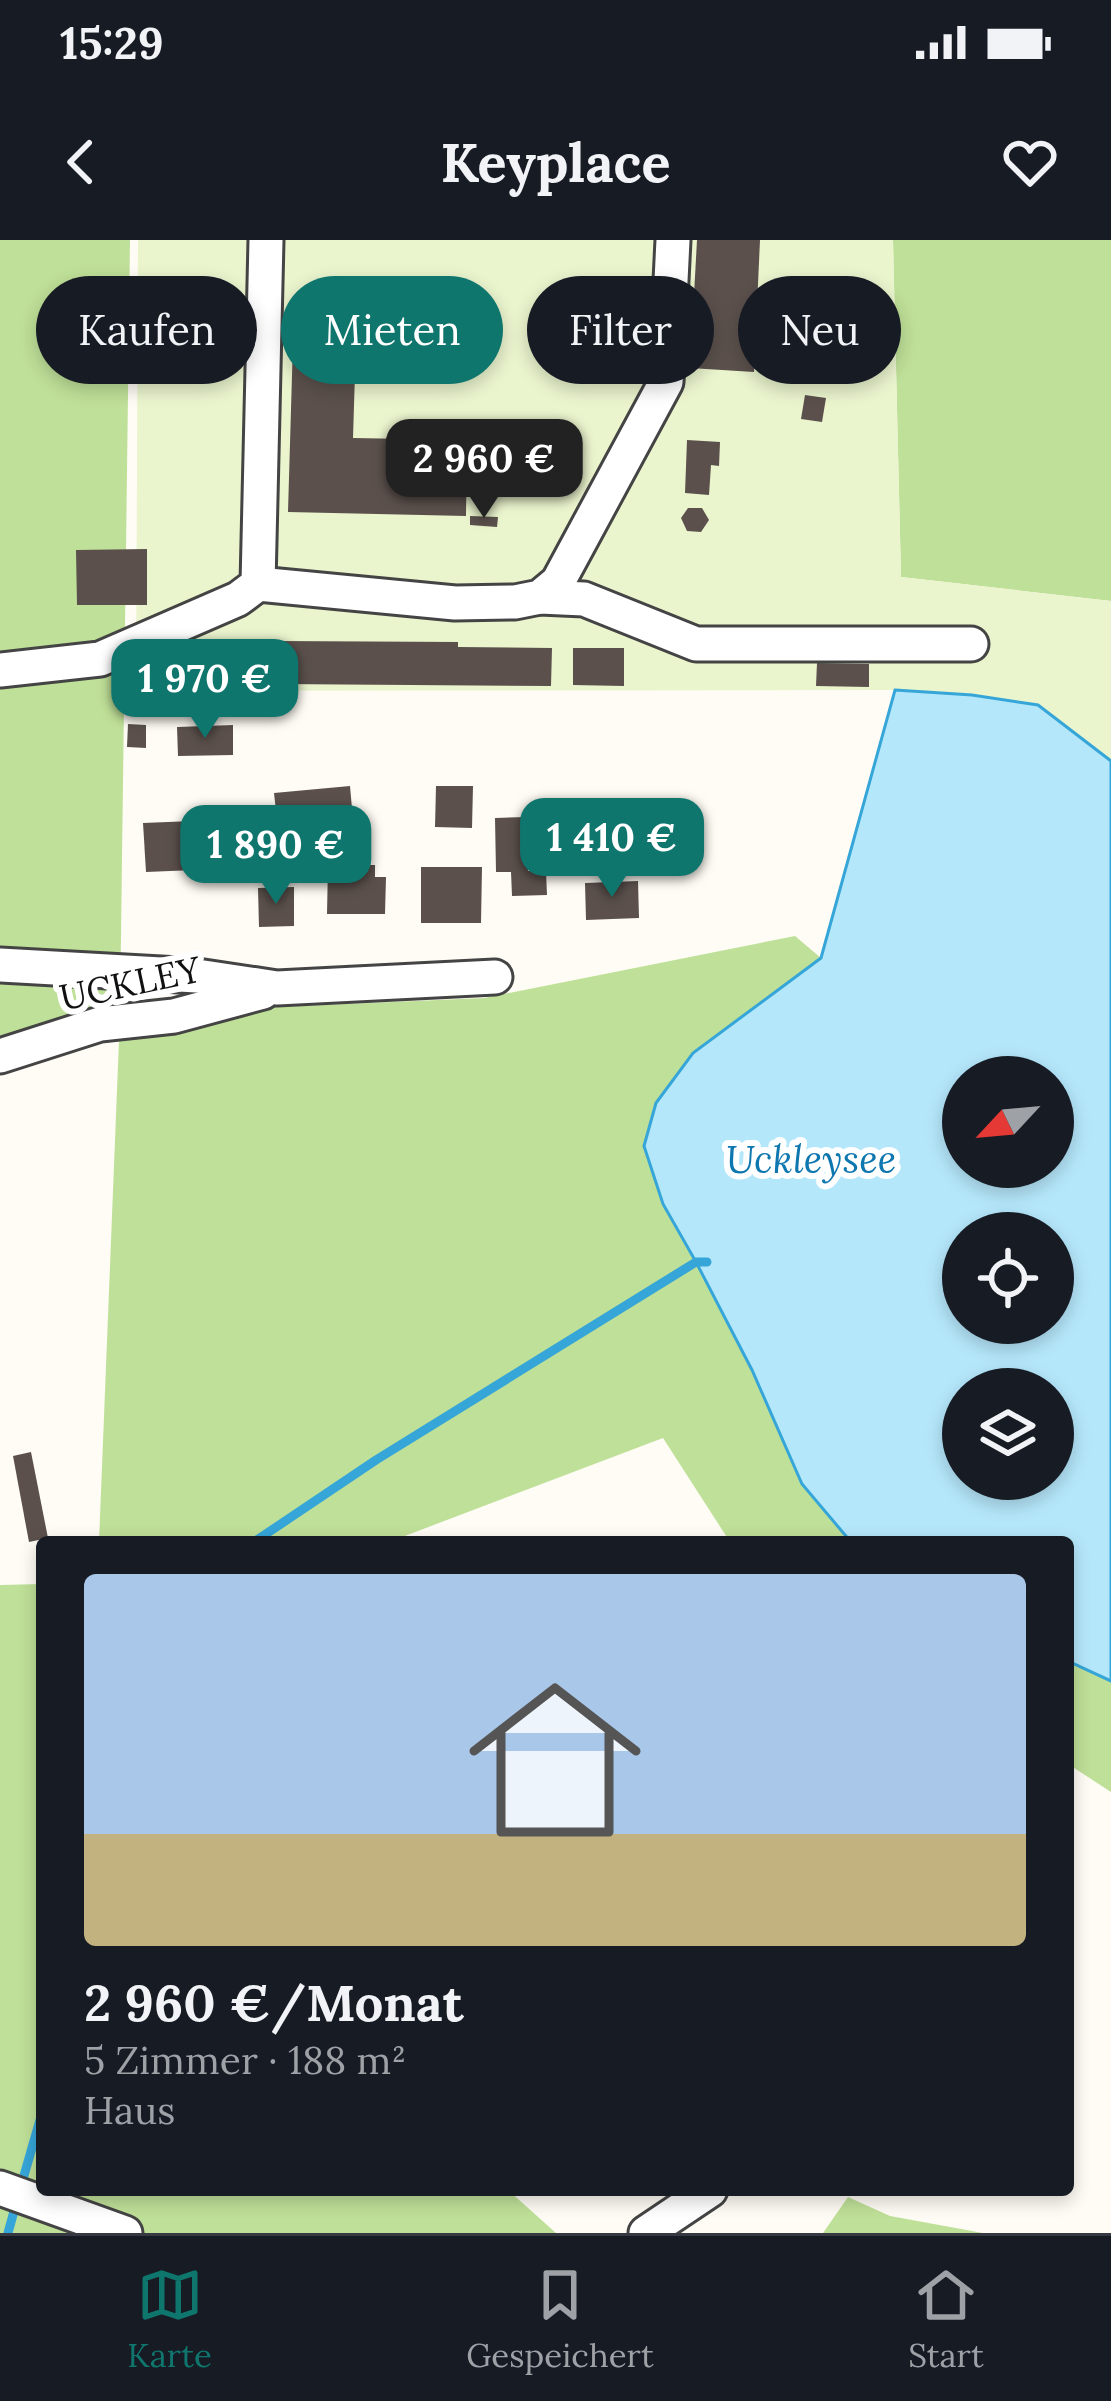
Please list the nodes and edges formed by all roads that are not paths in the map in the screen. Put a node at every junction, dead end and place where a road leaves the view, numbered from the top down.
1 (266, 240) edge
2 (673, 240) edge
3 (258, 584) junction
4 (540, 597) junction
5 (970, 644) dead end
6 (0, 670) edge
7 (0, 965) edge
8 (495, 977) dead end
9 (277, 988) junction
10 (0, 1056) edge
11 (0, 2188) edge
12 (701, 2196) edge
13 (125, 2233) edge
14 (646, 2233) edge

1 - 3 street
2 - 4 street
3 - 4 street
3 - 6 street
4 - 5 street
7 - 9 street, UCKLEY
8 - 9 street, UCKLEY
9 - 10 street, UCKLEY
11 - 13 street
12 - 14 street

